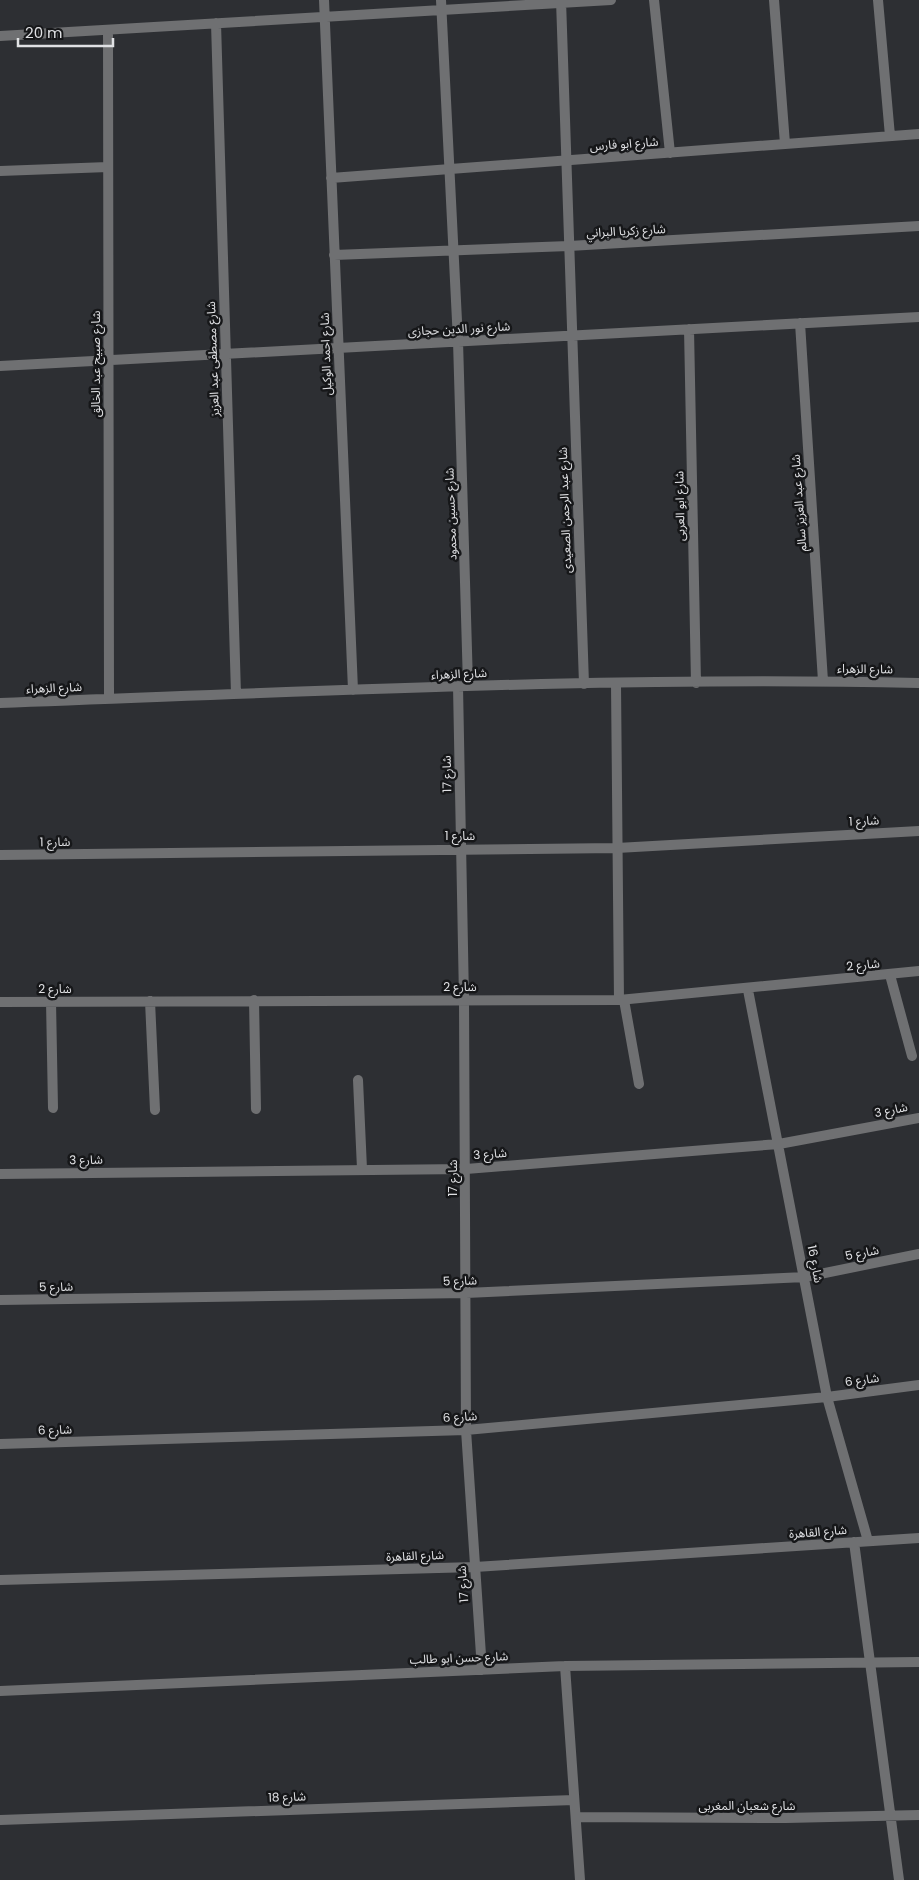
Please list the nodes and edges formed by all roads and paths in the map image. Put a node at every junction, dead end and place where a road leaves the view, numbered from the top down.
1 (324, 0) edge
2 (611, 0) edge
3 (654, 0) edge
4 (774, 0) edge
5 (878, 0) edge
6 (561, 2) edge
7 (441, 5) edge
8 (325, 17) junction
9 (216, 23) junction
10 (108, 30) junction
11 (0, 36) edge
12 (919, 134) edge
13 (890, 136) junction
14 (785, 144) junction
15 (670, 153) junction
16 (566, 160) junction
17 (108, 167) junction
18 (449, 169) junction
19 (0, 171) edge
20 (331, 178) junction
21 (919, 226) edge
22 (569, 246) junction
23 (453, 251) junction
24 (334, 255) junction
25 (919, 317) edge
26 (800, 323) junction
27 (689, 329) junction
28 (572, 336) junction
29 (458, 341) junction
30 (338, 348) junction
31 (225, 353) junction
32 (108, 359) junction
33 (0, 366) edge
34 (823, 681) junction
35 (696, 682) junction
36 (919, 682) edge
37 (584, 684) junction
38 (616, 684) junction
39 (463, 686) junction
40 (353, 690) junction
41 (236, 694) junction
42 (110, 699) junction
43 (0, 703) edge
44 (919, 831) edge
45 (617, 848) junction
46 (461, 849) junction
47 (0, 855) edge
48 (919, 971) edge
49 (890, 975) junction
50 (748, 990) junction
51 (464, 999) junction
52 (254, 1000) junction
53 (621, 1000) junction
54 (51, 1001) junction
55 (150, 1001) junction
56 (0, 1002) edge
57 (912, 1056) dead end
58 (358, 1080) dead end
59 (639, 1084) dead end
60 (53, 1108) dead end
61 (256, 1109) dead end
62 (155, 1110) dead end
63 (919, 1118) edge
64 (779, 1144) junction
65 (466, 1168) junction
66 (362, 1169) junction
67 (0, 1174) edge
68 (919, 1254) edge
69 (805, 1277) junction
70 (466, 1294) junction
71 (0, 1300) edge
72 (919, 1385) edge
73 (827, 1397) junction
74 (466, 1430) junction
75 (0, 1444) edge
76 (919, 1538) edge
77 (868, 1541) junction
78 (854, 1542) junction
79 (475, 1567) junction
80 (0, 1580) edge
81 (919, 1662) edge
82 (871, 1664) junction
83 (565, 1666) junction
84 (482, 1670) junction
85 (0, 1691) edge
86 (574, 1800) junction
87 (919, 1815) edge
88 (576, 1817) junction
89 (891, 1817) junction
90 (0, 1820) edge
91 (580, 1880) edge
92 (899, 1880) edge

1 - 8 street, شارع احمد الوكيل
2 - 6 street
3 - 15 street
4 - 14 street
5 - 13 street
6 - 7 street
6 - 16 street, شارع عبد الرحمن الصعيدى
7 - 8 street
7 - 18 street, شارع حسين محمود
8 - 9 street
8 - 20 street, شارع احمد الوكيل
9 - 10 street
9 - 31 street, شارع مصطفى عبد العزيز
10 - 11 street
10 - 17 street, شارع صبيح عبد الخالق
12 - 13 street, شارع ابو فارس
13 - 14 street, شارع ابو فارس
14 - 15 street, شارع ابو فارس
15 - 16 street, شارع ابو فارس
16 - 18 street, شارع ابو فارس
16 - 22 street, شارع عبد الرحمن الصعيدى
17 - 19 street
17 - 32 street, شارع صبيح عبد الخالق
18 - 20 street, شارع ابو فارس
18 - 23 street, شارع حسين محمود
20 - 24 street, شارع احمد الوكيل
21 - 22 street, شارع زكريا البراني
22 - 23 street, شارع زكريا البراني
22 - 28 street, شارع عبد الرحمن الصعيدى
23 - 24 street, شارع زكريا البراني
23 - 29 street, شارع حسين محمود
24 - 30 street, شارع احمد الوكيل
25 - 26 street, شارع نور الدين حجازى
26 - 27 street, شارع نور الدين حجازى
26 - 34 street, شارع عبد العزيز سالم
27 - 28 street, شارع نور الدين حجازى
27 - 35 street, شارع ابو العربى
28 - 29 street, شارع نور الدين حجازى
28 - 37 street, شارع عبد الرحمن الصعيدى
29 - 30 street, شارع نور الدين حجازى
29 - 39 street, شارع حسين محمود
30 - 31 street, شارع نور الدين حجازى
30 - 40 street, شارع احمد الوكيل
31 - 32 street, شارع نور الدين حجازى
31 - 41 street, شارع مصطفى عبد العزيز
32 - 33 street, شارع نور الدين حجازى
32 - 42 street, شارع صبيح عبد الخالق
34 - 35 street, شارع الزهراء
34 - 36 street, شارع الزهراء
35 - 38 street, شارع الزهراء
37 - 38 street, شارع الزهراء
37 - 39 street, شارع الزهراء
38 - 45 street
39 - 40 street, شارع الزهراء
39 - 46 street, شارع 17
40 - 41 street, شارع الزهراء
41 - 42 street, شارع الزهراء
42 - 43 street, شارع الزهراء
44 - 45 street, شارع 1
45 - 46 street, شارع 1
45 - 53 street
46 - 47 street, شارع 1
46 - 51 street, شارع 17
48 - 49 street, شارع 2
49 - 50 street, شارع 2
49 - 57 street
50 - 53 street, شارع 2
50 - 64 street, شارع 16
51 - 52 street, شارع 2
51 - 53 street, شارع 2
51 - 65 street, شارع 17
52 - 55 street, شارع 2
52 - 61 street
53 - 59 street
54 - 55 street, شارع 2
54 - 56 street, شارع 2
54 - 60 street
55 - 62 street
58 - 66 street
63 - 64 street, شارع 3
64 - 65 street, شارع 3
64 - 69 street, شارع 16
65 - 66 street, شارع 3
65 - 70 street, شارع 17
66 - 67 street, شارع 3
68 - 69 street, شارع 5
69 - 70 street, شارع 5
69 - 73 street, شارع 16
70 - 71 street, شارع 5
70 - 74 street, شارع 17
72 - 73 street, شارع 6
73 - 74 street, شارع 6
73 - 77 street, شارع 16
74 - 75 street, شارع 6
74 - 79 street, شارع 17
76 - 77 street, شارع القاهرة
77 - 78 street, شارع القاهرة
78 - 79 street, شارع القاهرة
78 - 82 street
79 - 80 street, شارع القاهرة
79 - 84 street, شارع 17
81 - 82 street, شارع حسن ابو طالب
82 - 83 street, شارع حسن ابو طالب
82 - 89 street
83 - 84 street, شارع حسن ابو طالب
83 - 86 street
84 - 85 street, شارع حسن ابو طالب
86 - 88 street
86 - 90 street, شارع 18
87 - 89 street, شارع شعبان المغربى
88 - 89 street, شارع شعبان المغربى
88 - 91 street
89 - 92 street

